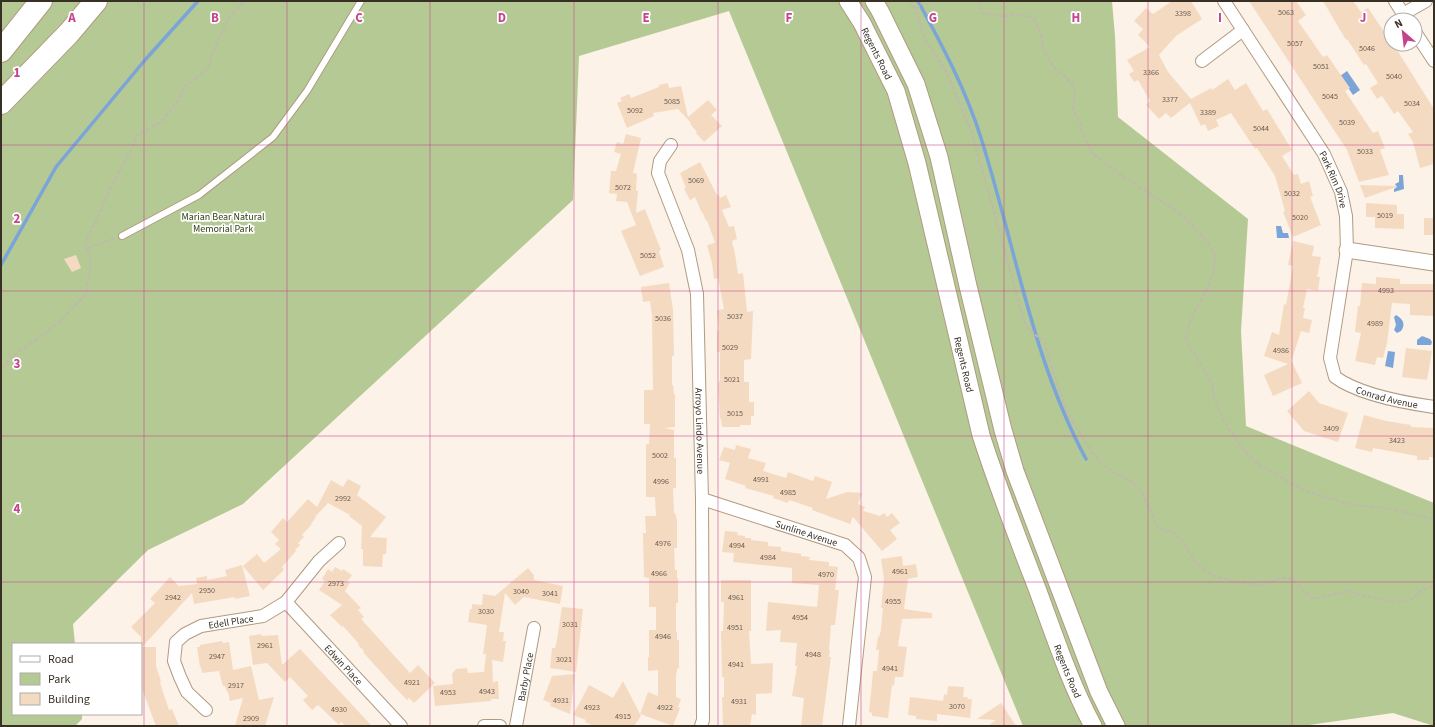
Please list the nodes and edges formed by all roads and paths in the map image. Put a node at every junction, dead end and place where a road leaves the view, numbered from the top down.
1 (41, 1) edge
2 (96, 1) edge
3 (245, 1) edge
4 (361, 1) edge
5 (848, 1) edge
6 (874, 1) edge
7 (909, 1) edge
8 (923, 1) edge
9 (978, 1) edge
10 (1224, 1) edge
11 (1395, 1) edge
12 (1426, 1) edge
13 (916, 10) junction
14 (1402, 12) edge
15 (1412, 12) edge
16 (1243, 30) junction
17 (1423, 44) edge
18 (1, 51) edge
19 (1202, 61) dead end
20 (1434, 61) edge
21 (1, 103) edge
22 (671, 145) dead end
23 (122, 236) joint
24 (88, 248) junction
25 (1347, 250) junction
26 (1434, 263) edge
27 (1, 367) edge
28 (1342, 382) joint
29 (1434, 407) edge
30 (702, 499) junction
31 (1434, 519) edge
32 (339, 543) dead end
33 (1434, 586) edge
34 (286, 602) junction
35 (534, 628) dead end
36 (206, 710) dead end
37 (401, 726) edge
38 (484, 726) edge
39 (500, 726) edge
40 (516, 726) edge
41 (701, 726) edge
42 (849, 726) edge
43 (1093, 726) edge
44 (1116, 726) edge

1 - 18 highway
2 - 21 highway
3 - 24 path
4 - 23 lane
5 - 43 main road, Regents Road
6 - 44 main road, Regents Road
7 - 13 path
8 - 13 path
9 - 31 path
10 - 16 street, Park Rim Drive
11 - 14 street
12 - 15 street
13 - 33 path
16 - 19 street
16 - 25 street, Park Rim Drive
17 - 20 street
22 - 30 street, Arroyo Lindo Avenue
23 - 24 path
24 - 27 path
25 - 26 street
25 - 28 street, Park Rim Drive
28 - 29 street, Conrad Avenue
30 - 41 street, Arroyo Lindo Avenue
30 - 42 street, Sunline Avenue
32 - 34 street, Edell Place
34 - 36 street, Edell Place
34 - 37 street, Edwin Place
35 - 40 street, Barby Place
38 - 39 street

